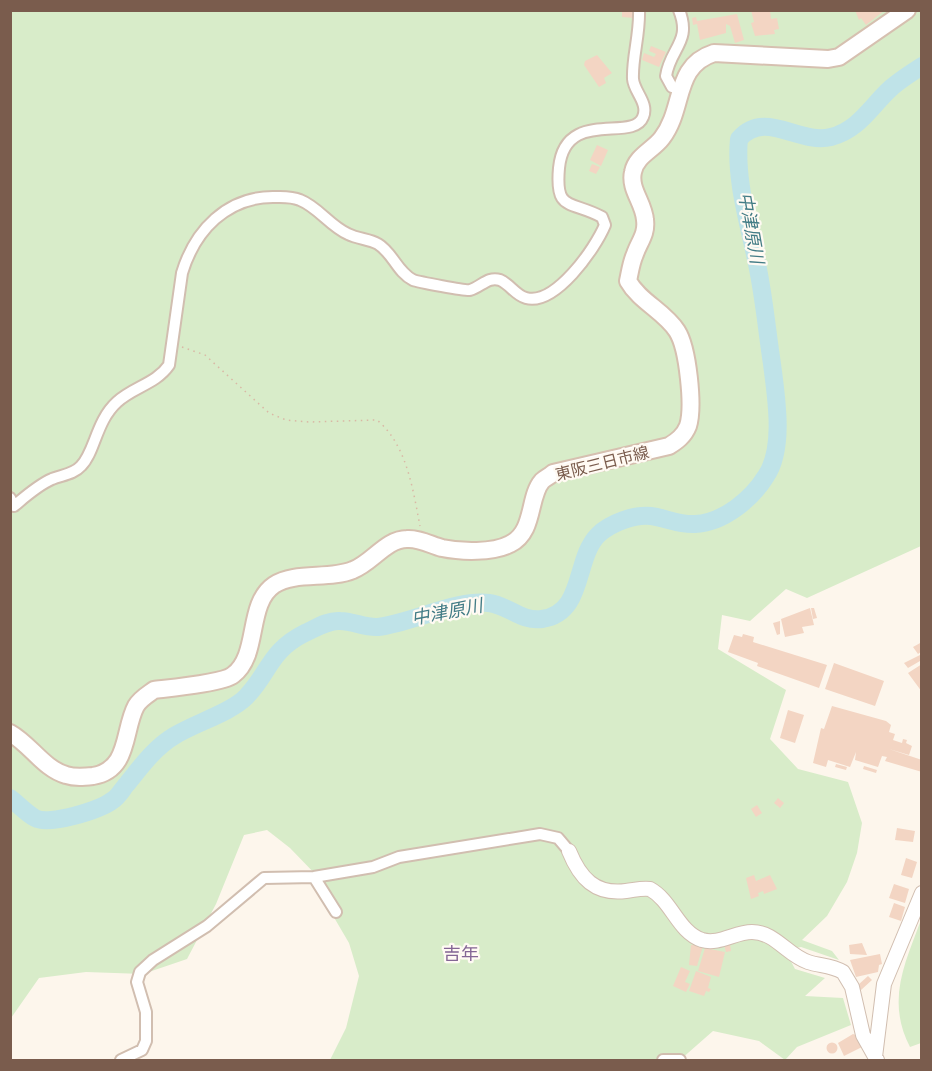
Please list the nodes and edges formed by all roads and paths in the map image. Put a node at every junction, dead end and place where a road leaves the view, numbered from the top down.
1 (639, 10) edge
2 (679, 10) edge
3 (907, 10) edge
4 (682, 90) junction
5 (173, 344) junction
6 (10, 498) edge
7 (423, 542) junction
8 (10, 733) edge
9 (569, 851) joint
10 (314, 877) junction
11 (921, 893) edge
12 (336, 912) dead end
13 (876, 1059) edge
14 (121, 1060) edge
15 (663, 1060) edge
16 (680, 1060) edge

1 - 5 street
2 - 4 street
3 - 4 main road, 東阪三日市線
4 - 7 main road, 東阪三日市線
5 - 6 street
5 - 7 path
7 - 8 main road, 東阪三日市線
9 - 10 street
9 - 13 street
10 - 12 street
10 - 14 street
11 - 13 street
15 - 16 street

